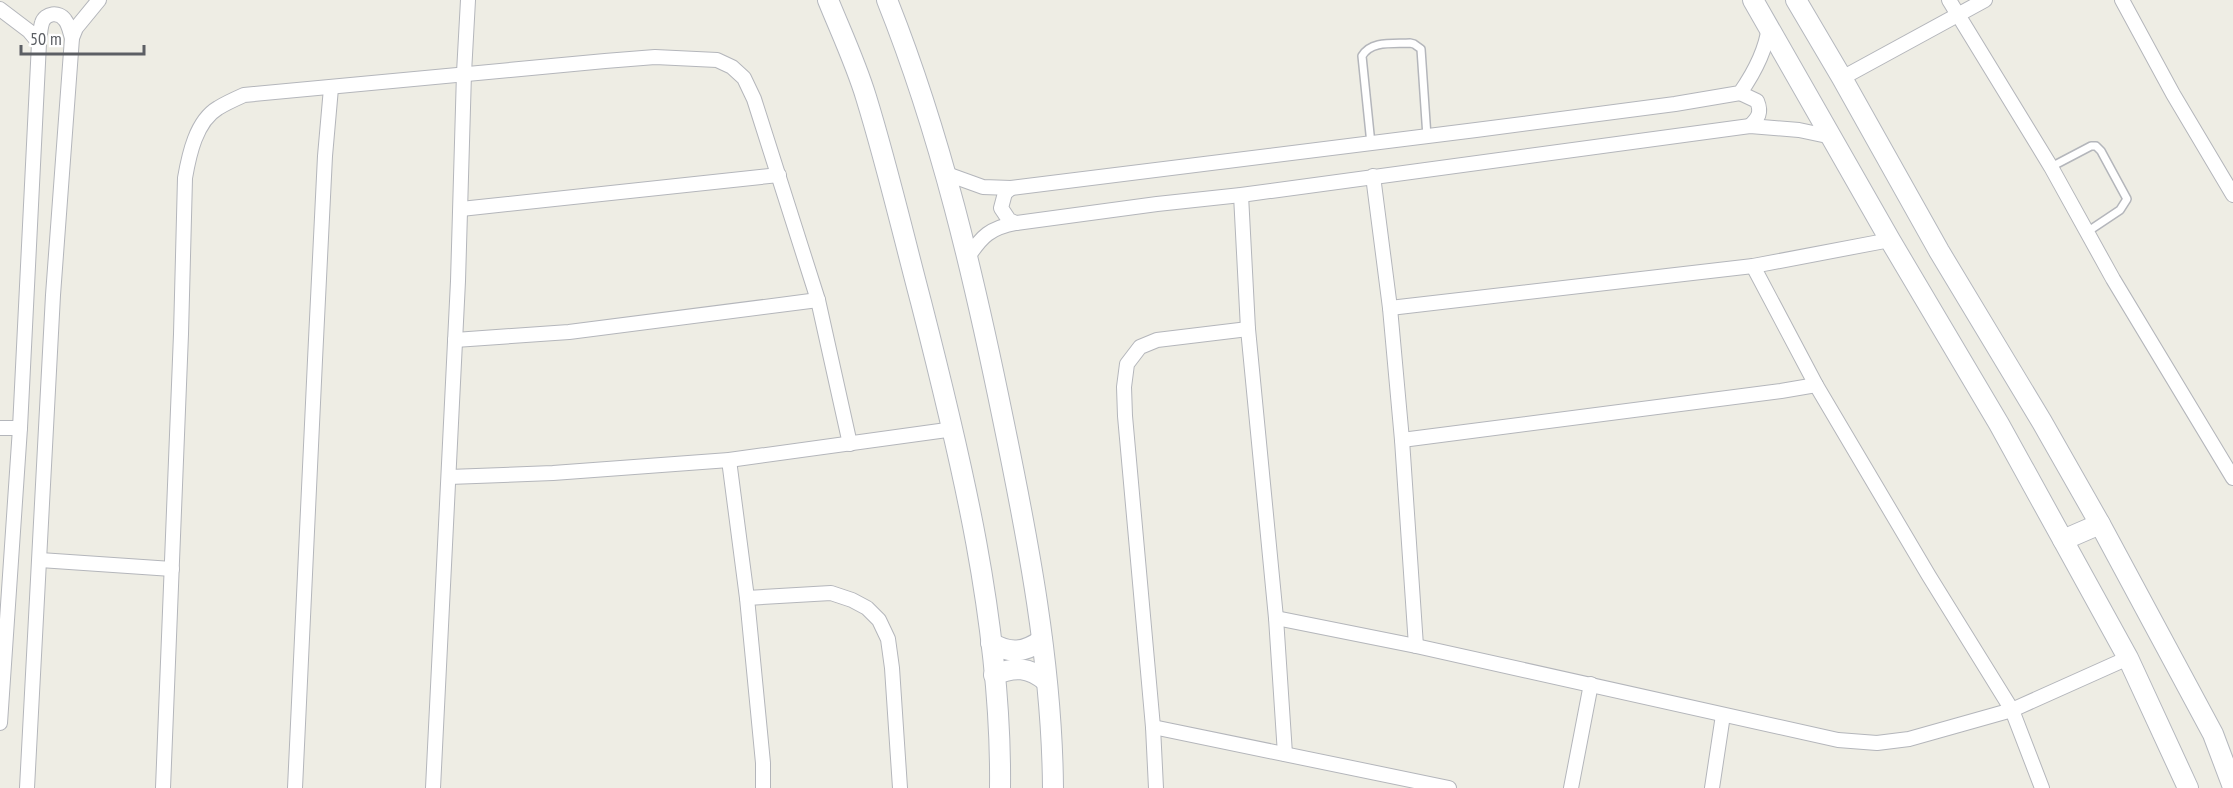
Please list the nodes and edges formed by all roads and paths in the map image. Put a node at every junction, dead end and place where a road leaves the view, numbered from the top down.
1 (99, 0) edge
2 (468, 0) edge
3 (828, 0) edge
4 (887, 0) edge
5 (1753, 0) edge
6 (1796, 0) edge
7 (1949, 0) edge
8 (1985, 0) edge
9 (2122, 0) edge
10 (0, 9) edge
11 (1957, 15) junction
12 (1768, 26) junction
13 (72, 38) junction
14 (39, 43) junction
15 (464, 73) junction
16 (1842, 78) junction
17 (331, 88) junction
18 (1740, 93) junction
19 (1750, 126) junction
20 (1427, 136) junction
21 (1832, 137) junction
22 (1371, 144) junction
23 (2051, 167) junction
24 (947, 174) junction
25 (779, 175) junction
26 (1373, 176) junction
27 (1011, 188) junction
28 (1241, 195) junction
29 (2233, 195) edge
30 (461, 209) junction
31 (1016, 223) junction
32 (2087, 232) junction
33 (1890, 240) junction
34 (968, 257) junction
35 (1753, 266) junction
36 (818, 300) junction
37 (1390, 308) junction
38 (1248, 328) junction
39 (455, 340) junction
40 (1816, 385) junction
41 (0, 428) edge
42 (20, 428) junction
43 (954, 429) junction
44 (1402, 440) junction
45 (850, 444) junction
46 (729, 460) junction
47 (449, 477) junction
48 (2233, 478) edge
49 (2100, 524) junction
50 (2063, 540) junction
51 (40, 560) junction
52 (172, 569) junction
53 (747, 598) junction
54 (1276, 618) junction
55 (1042, 640) junction
56 (991, 643) junction
57 (1416, 646) junction
58 (2127, 658) junction
59 (994, 675) junction
60 (1046, 681) junction
61 (1591, 684) junction
62 (2012, 710) junction
63 (1723, 715) junction
64 (0, 723) edge
65 (1153, 727) junction
66 (1285, 754) junction
67 (2233, 787) edge
68 (27, 788) edge
69 (163, 788) edge
70 (295, 788) edge
71 (433, 788) edge
72 (763, 788) edge
73 (900, 788) edge
74 (1000, 788) edge
75 (1053, 788) edge
76 (1156, 788) edge
77 (1449, 788) edge
78 (1571, 788) edge
79 (1712, 788) edge
80 (2042, 788) edge
81 (2188, 788) edge

1 - 13 street
2 - 15 street
3 - 43 street
4 - 24 street
5 - 12 street
6 - 16 street
7 - 11 street
8 - 11 street
9 - 29 street
10 - 14 street
11 - 16 street
11 - 23 street
12 - 18 street
12 - 21 street
13 - 14 street
13 - 51 street
14 - 42 street
15 - 17 street
15 - 25 street
15 - 30 street
16 - 49 street
17 - 52 street
17 - 70 street
18 - 19 street
18 - 20 street
19 - 21 street
19 - 26 street
20 - 22 street
20 - 22 lane
21 - 33 street
22 - 27 street
23 - 32 street
23 - 32 lane
24 - 27 street
24 - 34 street
25 - 30 street
25 - 36 street
26 - 28 street
26 - 37 street
27 - 31 street
28 - 31 street
28 - 38 street
30 - 39 street
31 - 34 street
32 - 48 street
33 - 35 street
33 - 50 street
34 - 55 street
35 - 37 street
35 - 40 street
36 - 39 street
36 - 45 street
37 - 44 street
38 - 54 street
38 - 65 street
39 - 47 street
40 - 44 street
40 - 62 street
41 - 42 street
42 - 64 street
43 - 45 street
43 - 56 street
44 - 57 street
45 - 46 street
46 - 47 street
46 - 53 street
47 - 71 street
49 - 50 street
49 - 67 street
50 - 58 street
51 - 52 street
51 - 68 street
52 - 69 street
53 - 72 street
53 - 73 street
54 - 57 street
54 - 66 street
55 - 56 street
55 - 60 street
56 - 59 street
57 - 61 street
58 - 62 street
58 - 81 street
59 - 60 street
59 - 74 street
60 - 75 street
61 - 63 street
61 - 78 street
62 - 63 street
62 - 80 street
63 - 79 street
65 - 66 street
65 - 76 street
66 - 77 street

